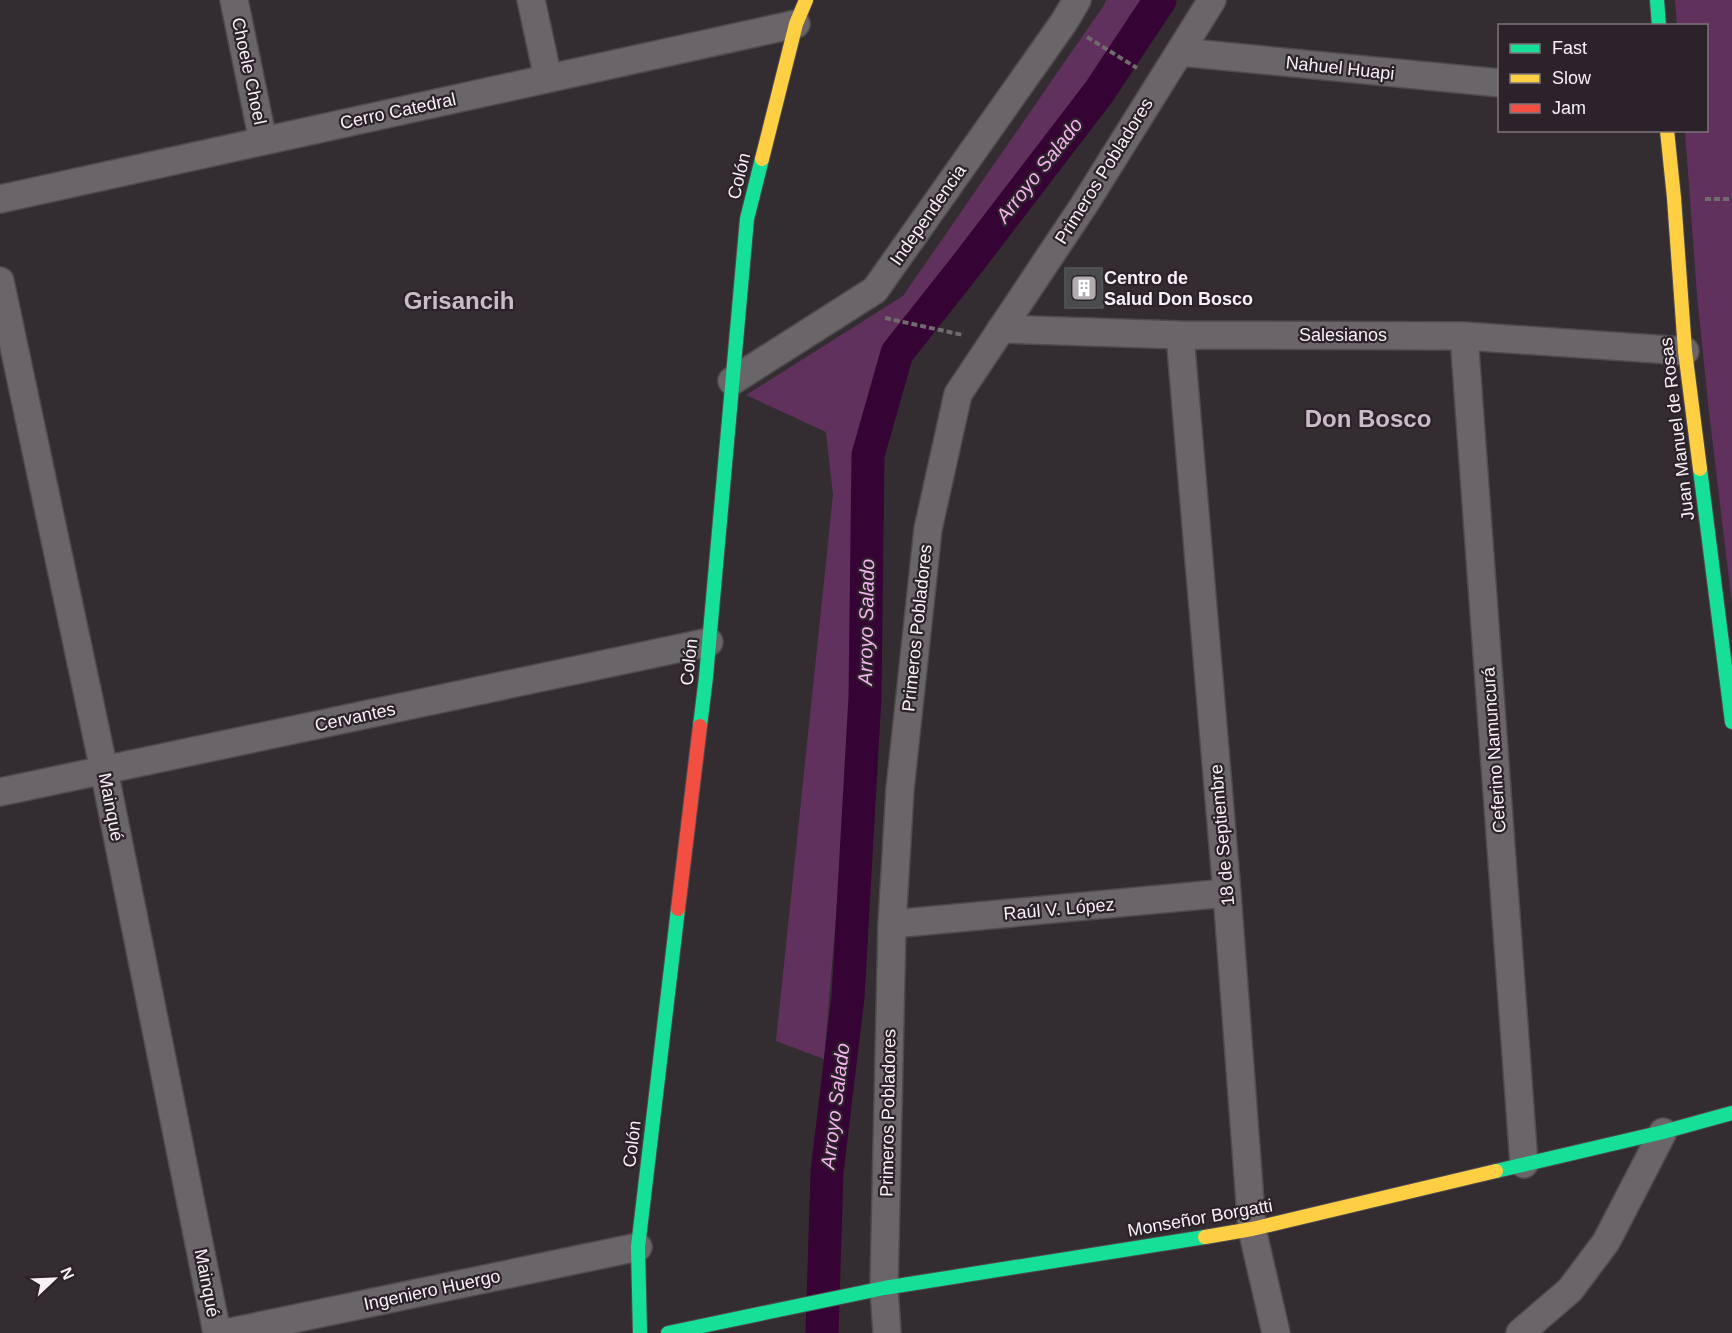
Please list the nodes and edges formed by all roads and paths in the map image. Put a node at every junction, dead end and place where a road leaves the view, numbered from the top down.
1 (234, 0) edge
2 (531, 0) edge
3 (1077, 0) edge
4 (1212, 0) edge
5 (1657, 0) edge
6 (801, 12) edge
7 (1659, 24) edge
8 (1102, 46) dead end
9 (1180, 52) junction
10 (1142, 71) dead end
11 (548, 78) junction
12 (1498, 83) edge
13 (1667, 132) edge
14 (263, 141) junction
15 (0, 200) edge
16 (0, 281) edge
17 (894, 320) dead end
18 (1001, 329) junction
19 (944, 331) dead end
20 (1180, 335) junction
21 (1464, 336) junction
22 (1685, 351) junction
23 (732, 381) junction
24 (710, 642) junction
25 (1732, 722) edge
26 (104, 770) junction
27 (0, 792) edge
28 (1227, 893) junction
29 (892, 924) junction
30 (1732, 1113) edge
31 (1663, 1132) junction
32 (1524, 1164) junction
33 (1252, 1229) junction
34 (638, 1247) junction
35 (884, 1288) junction
36 (217, 1333) edge
37 (225, 1333) edge
38 (640, 1333) edge
39 (668, 1333) edge
40 (886, 1333) edge
41 (1276, 1333) edge
42 (1520, 1333) edge

1 - 14 street, Choele Choel
2 - 11 street
3 - 23 street, Independencia
4 - 9 street, Primeros Pobladores
5 - 7 street
6 - 11 street, Cerro Catedral
6 - 23 street, Colón
8 - 10 path
9 - 12 street, Nahuel Huapi
9 - 18 street, Primeros Pobladores
11 - 14 street, Cerro Catedral
13 - 22 street, Juan Manuel de Rosas
14 - 15 street, Cerro Catedral
16 - 26 street, Mainqué
17 - 19 path
18 - 20 street, Salesianos
18 - 29 street, Primeros Pobladores
20 - 21 street, Salesianos
20 - 28 street, 18 de Septiembre
21 - 22 street, Salesianos
21 - 32 street, Ceferino Namuncurá
22 - 25 street, Juan Manuel de Rosas
23 - 24 street, Colón
24 - 26 street, Cervantes
24 - 34 street, Colón
26 - 27 street, Cervantes
26 - 36 street, Mainqué
28 - 29 street, Raúl V. López
28 - 33 street, 18 de Septiembre
29 - 35 street, Primeros Pobladores
30 - 31 street, Monseñor Borgatti
31 - 32 street, Monseñor Borgatti
31 - 42 street
32 - 33 street, Monseñor Borgatti
33 - 35 street, Monseñor Borgatti
33 - 41 street, 18 de Septiembre
34 - 37 street, Ingeniero Huergo
34 - 38 street, Colón
35 - 39 street, Monseñor Borgatti
35 - 40 street, Primeros Pobladores

